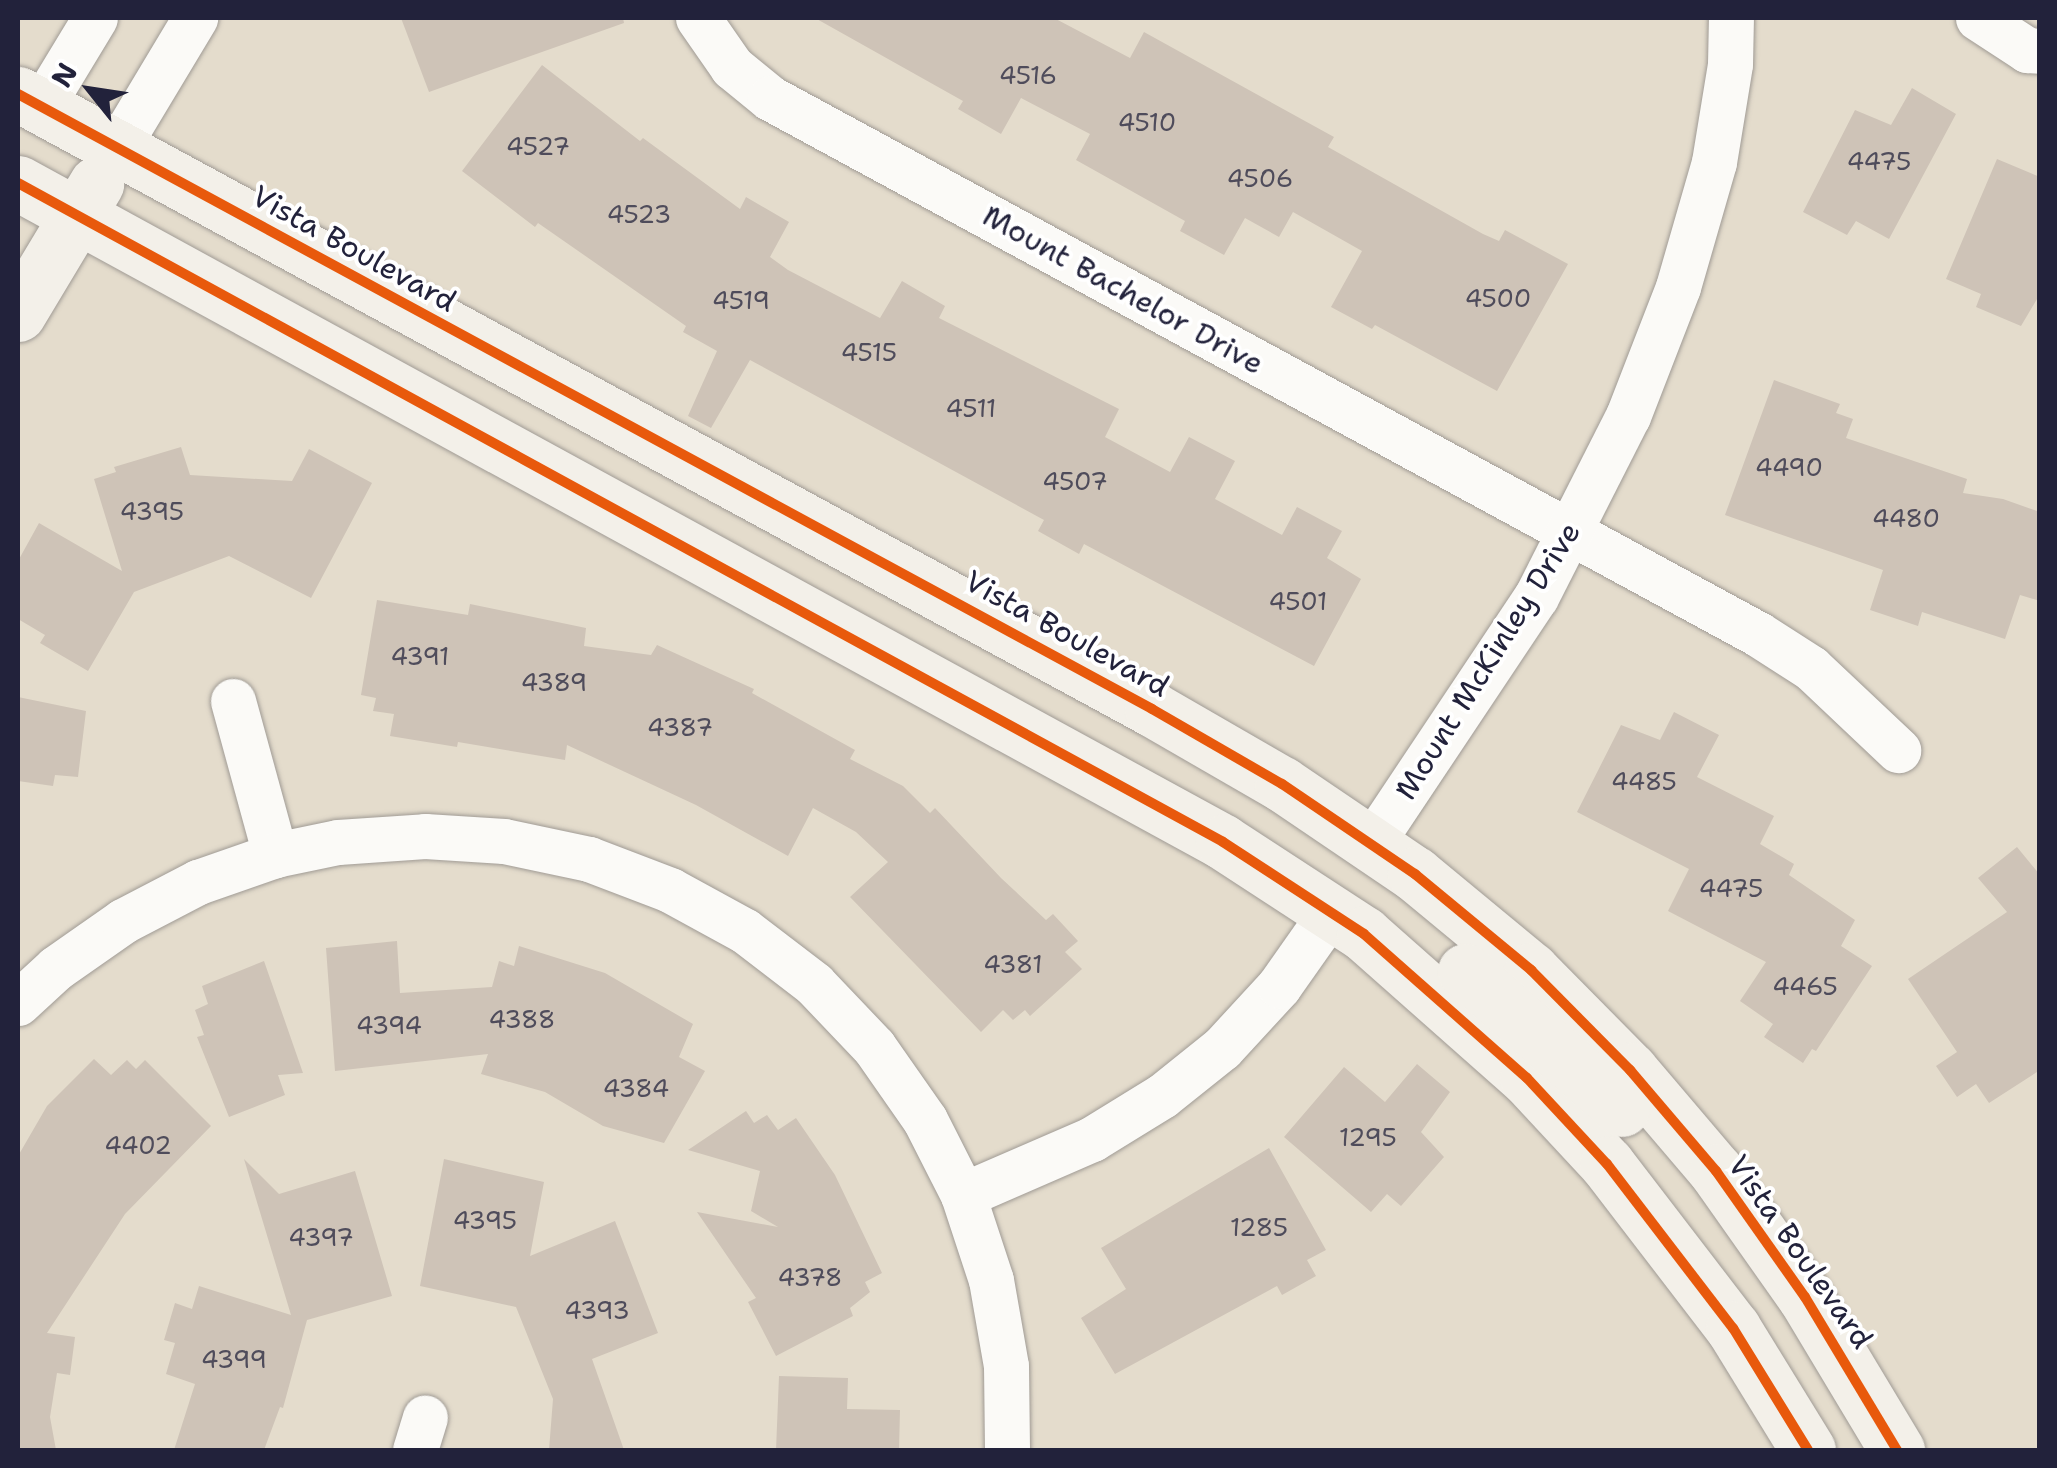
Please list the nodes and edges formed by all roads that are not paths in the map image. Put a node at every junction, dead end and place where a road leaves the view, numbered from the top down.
1 (95, 18) edge
2 (195, 18) edge
3 (698, 18) edge
4 (1731, 18) edge
5 (1978, 18) edge
6 (2040, 52) edge
7 (26, 117) edge
8 (117, 148) junction
9 (18, 183) edge
10 (76, 215) junction
11 (18, 314) edge
12 (1572, 533) junction
13 (234, 701) dead end
14 (1898, 750) dead end
15 (1372, 844) junction
16 (275, 855) junction
17 (1330, 912) junction
18 (18, 1003) edge
19 (1716, 1171) junction
20 (963, 1195) junction
21 (1007, 1450) edge
22 (1808, 1450) edge
23 (1897, 1450) edge

1 - 7 street
2 - 8 street
3 - 12 street, Mount Bachelor Drive
4 - 12 street, Mount McKinley Drive
5 - 6 street
7 - 8 main road, Vista Boulevard
8 - 10 main road
8 - 15 main road, Vista Boulevard
9 - 10 main road
10 - 11 main road
10 - 17 main road
12 - 14 street, Mount Bachelor Drive
12 - 15 street, Mount McKinley Drive
13 - 16 street
15 - 19 main road, Vista Boulevard
16 - 18 street
16 - 20 street
17 - 19 main road
17 - 20 street
17 - 22 main road
19 - 23 main road, Vista Boulevard
20 - 21 street

